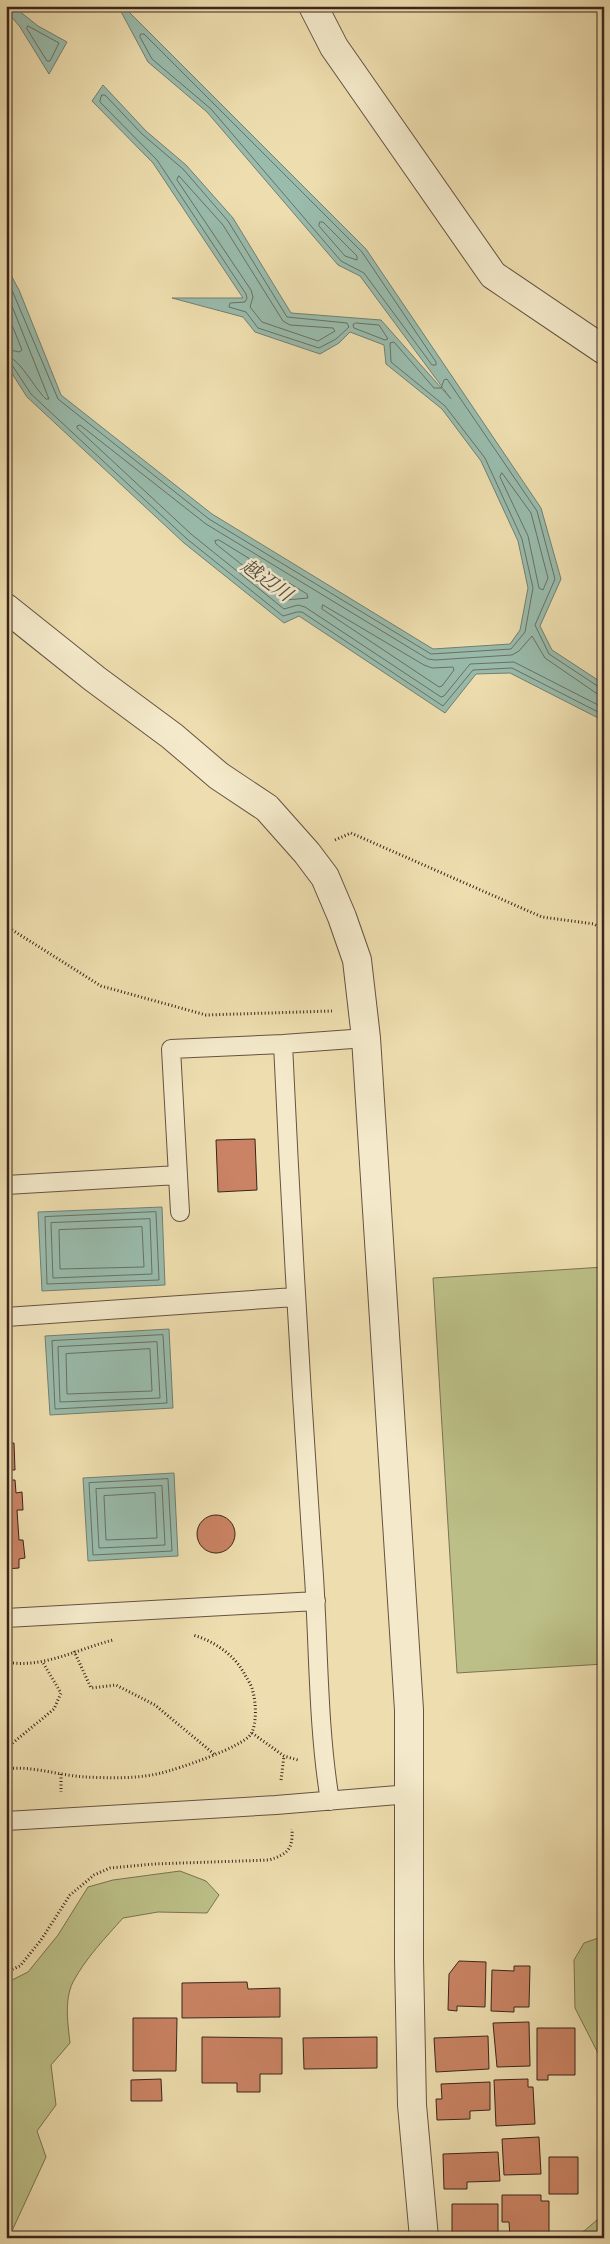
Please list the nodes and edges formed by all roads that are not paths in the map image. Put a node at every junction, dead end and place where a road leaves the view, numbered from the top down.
1 (313, 6) edge
2 (604, 350) edge
3 (6, 608) edge
4 (366, 1038) junction
5 (283, 1044) junction
6 (178, 1174) junction
7 (6, 1184) edge
8 (180, 1212) dead end
9 (295, 1297) junction
10 (6, 1317) edge
11 (316, 1601) junction
12 (6, 1618) edge
13 (410, 1794) junction
14 (330, 1801) junction
15 (6, 1821) edge
16 (424, 2238) edge

1 - 2 street
3 - 4 street
4 - 5 lane
4 - 13 street
5 - 6 lane
5 - 9 lane
6 - 7 lane
6 - 8 lane
9 - 10 lane
9 - 11 lane
11 - 12 lane
11 - 14 lane
13 - 14 lane
13 - 16 street
14 - 15 lane

